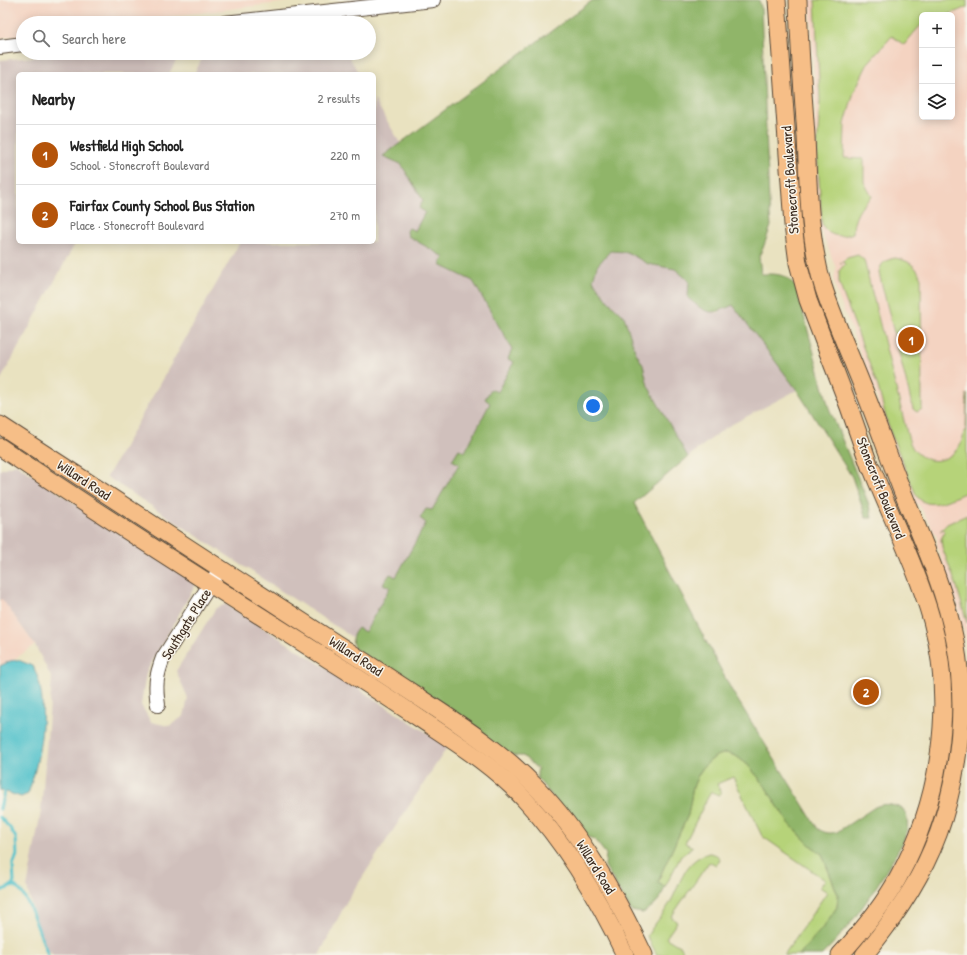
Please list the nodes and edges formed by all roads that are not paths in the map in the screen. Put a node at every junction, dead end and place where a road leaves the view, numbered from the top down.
1 (433, 0) edge
2 (777, 0) edge
3 (798, 0) edge
4 (288, 16) edge
5 (16, 45) edge
6 (0, 47) edge
7 (0, 425) edge
8 (0, 447) edge
9 (220, 569) junction
10 (210, 584) junction
11 (158, 705) dead end
12 (625, 955) edge
13 (644, 955) edge
14 (840, 955) edge
15 (864, 955) edge

1 - 4 street
2 - 14 main road, Stonecroft Boulevard
3 - 15 main road, Stonecroft Boulevard
5 - 6 street
7 - 9 main road, Willard Road
8 - 10 main road, Willard Road
9 - 10 street, Southgate Place
9 - 13 main road, Willard Road
10 - 11 street, Southgate Place
10 - 12 main road, Willard Road

